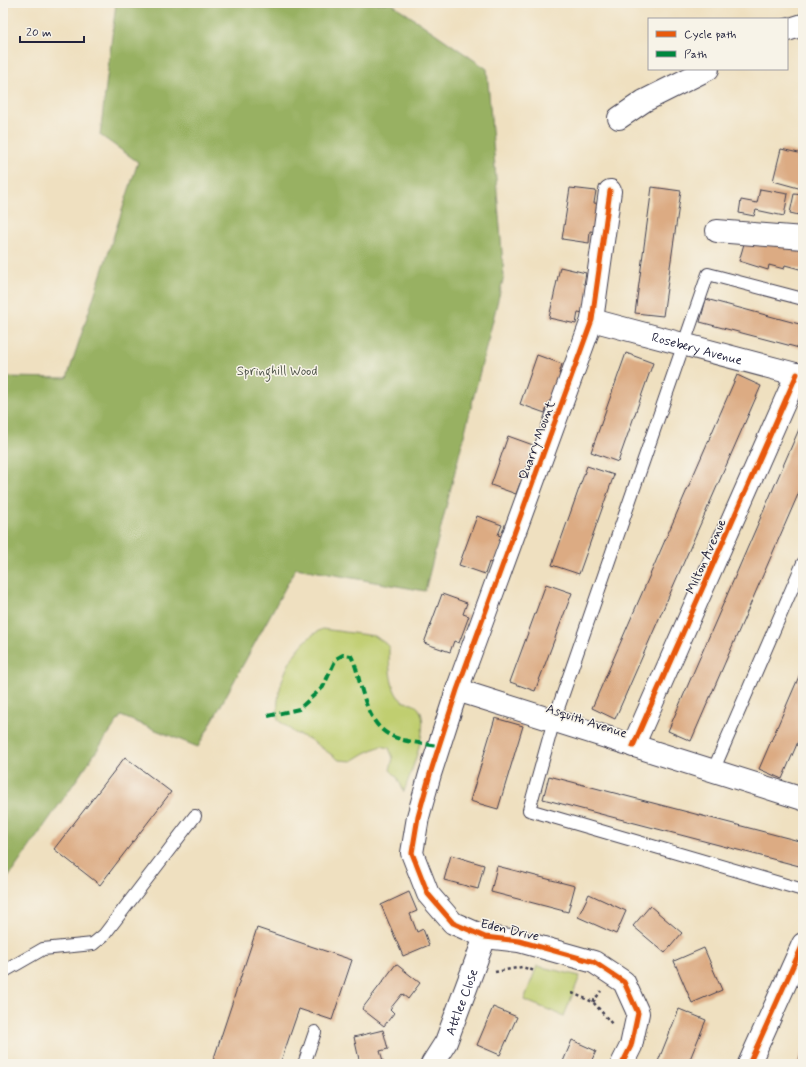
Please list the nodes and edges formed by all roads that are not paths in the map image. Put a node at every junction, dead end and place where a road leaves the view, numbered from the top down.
1 (803, 25) edge
2 (788, 30) edge
3 (706, 70) edge
4 (619, 118) dead end
5 (610, 191) dead end
6 (717, 231) dead end
7 (803, 238) edge
8 (803, 299) edge
9 (592, 320) junction
10 (684, 345) junction
11 (800, 375) edge
12 (803, 563) edge
13 (457, 690) junction
14 (554, 720) junction
15 (634, 746) junction
16 (713, 770) junction
17 (801, 793) edge
18 (195, 816) dead end
19 (803, 890) edge
20 (486, 937) junction
21 (803, 944) edge
22 (3, 972) edge
23 (315, 1032) dead end
24 (626, 1055) edge
25 (304, 1064) edge
26 (432, 1064) edge
27 (749, 1064) edge

1 - 2 street
3 - 4 street
5 - 9 street, Quarry Mount
6 - 7 street
8 - 10 lane
9 - 10 street, Rosebery Avenue
9 - 13 street, Quarry Mount
10 - 11 street, Rosebery Avenue
10 - 14 lane
11 - 15 street, Milton Avenue
12 - 16 lane
13 - 14 street, Asquith Avenue
13 - 20 street, Eden Drive
14 - 15 street, Asquith Avenue
14 - 19 lane
15 - 16 street, Asquith Avenue
16 - 17 street, Asquith Avenue
18 - 22 lane
20 - 24 street, Eden Drive
20 - 26 street, Attlee Close
21 - 27 street
23 - 25 lane

